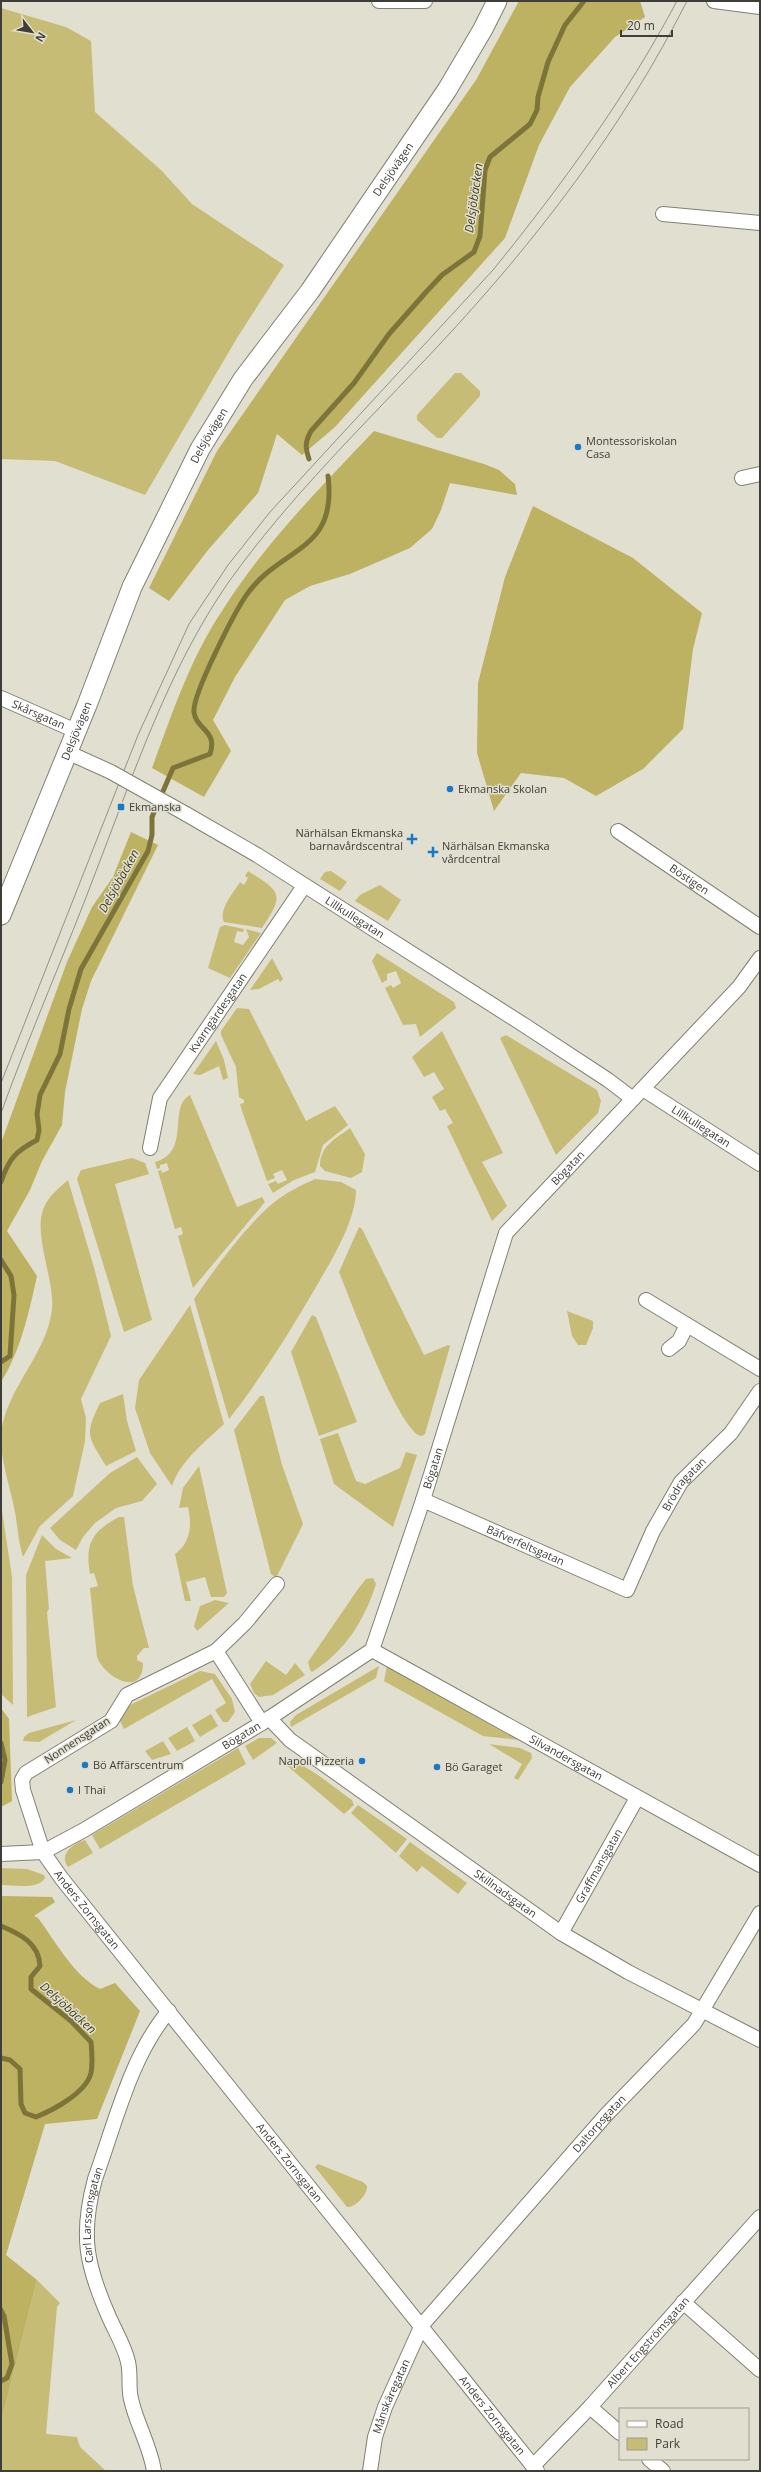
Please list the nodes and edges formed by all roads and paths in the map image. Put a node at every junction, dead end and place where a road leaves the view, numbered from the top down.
1 (379, 1) edge
2 (425, 1) edge
3 (497, 1) edge
4 (714, 1) edge
5 (760, 7) edge
6 (663, 214) dead end
7 (760, 223) edge
8 (760, 474) edge
9 (742, 478) dead end
10 (1, 698) edge
11 (76, 731) junction
12 (67, 752) junction
13 (618, 831) dead end
14 (304, 886) junction
15 (1, 915) edge
16 (760, 927) edge
17 (760, 958) edge
18 (638, 1094) junction
19 (150, 1148) dead end
20 (760, 1164) edge
21 (646, 1300) dead end
22 (687, 1325) junction
23 (670, 1349) dead end
24 (760, 1369) edge
25 (760, 1391) edge
26 (423, 1500) junction
27 (277, 1584) dead end
28 (627, 1590) joint
29 (372, 1650) junction
30 (216, 1651) junction
31 (265, 1721) junction
32 (637, 1798) junction
33 (43, 1852) junction
34 (1, 1854) edge
35 (760, 1865) edge
36 (760, 1913) edge
37 (560, 1933) junction
38 (701, 2010) junction
39 (169, 2011) junction
40 (760, 2040) edge
41 (760, 2217) edge
42 (683, 2302) junction
43 (422, 2325) junction
44 (760, 2370) edge
45 (590, 2407) junction
46 (619, 2432) edge
47 (650, 2460) edge
48 (535, 2468) edge
49 (154, 2471) edge
50 (370, 2471) edge
51 (663, 2471) edge

1 - 2 street
3 - 11 street, Delsjövägen
4 - 5 street
6 - 7 street
8 - 9 street
10 - 11 street, Skårsgatan
11 - 12 street, Delsjövägen
12 - 14 street, Lillkullegatan, bridge
12 - 15 street, Delsjövägen
13 - 16 street, Böstigen
14 - 18 street, Lillkullegatan
14 - 19 street, Kvarngärdesgatan
17 - 18 street, Bögatan
18 - 20 street, Lillkullegatan
18 - 26 street, Bögatan
21 - 22 street
22 - 23 street
22 - 24 street
25 - 28 street, Brödragatan
26 - 28 street, Bäfverfeltsgatan
26 - 29 street, Bögatan
27 - 30 street, Nonnensgatan
29 - 31 street, Bögatan
29 - 32 street, Silvandersgatan
30 - 31 street
30 - 33 street, Nonnensgatan
31 - 33 street, Bögatan
31 - 37 street, Skillnadsgatan
32 - 35 street, Silvandersgatan
32 - 37 street, Graffmansgatan
33 - 34 street, Bögatan
33 - 39 street, Anders Zornsgatan
36 - 38 street, Daltorpsgatan
37 - 38 street, Skillnadsgatan
38 - 40 street, Skillnadsgatan
38 - 43 street, Daltorpsgatan
39 - 43 street, Anders Zornsgatan
39 - 49 street, Carl Larssonsgatan
41 - 42 street, Albert Engströmsgatan
42 - 44 street
42 - 45 street, Albert Engströmsgatan
43 - 48 street, Anders Zornsgatan
43 - 50 street, Månskäregatan
45 - 46 street
45 - 48 street, Albert Engströmsgatan
47 - 51 street

